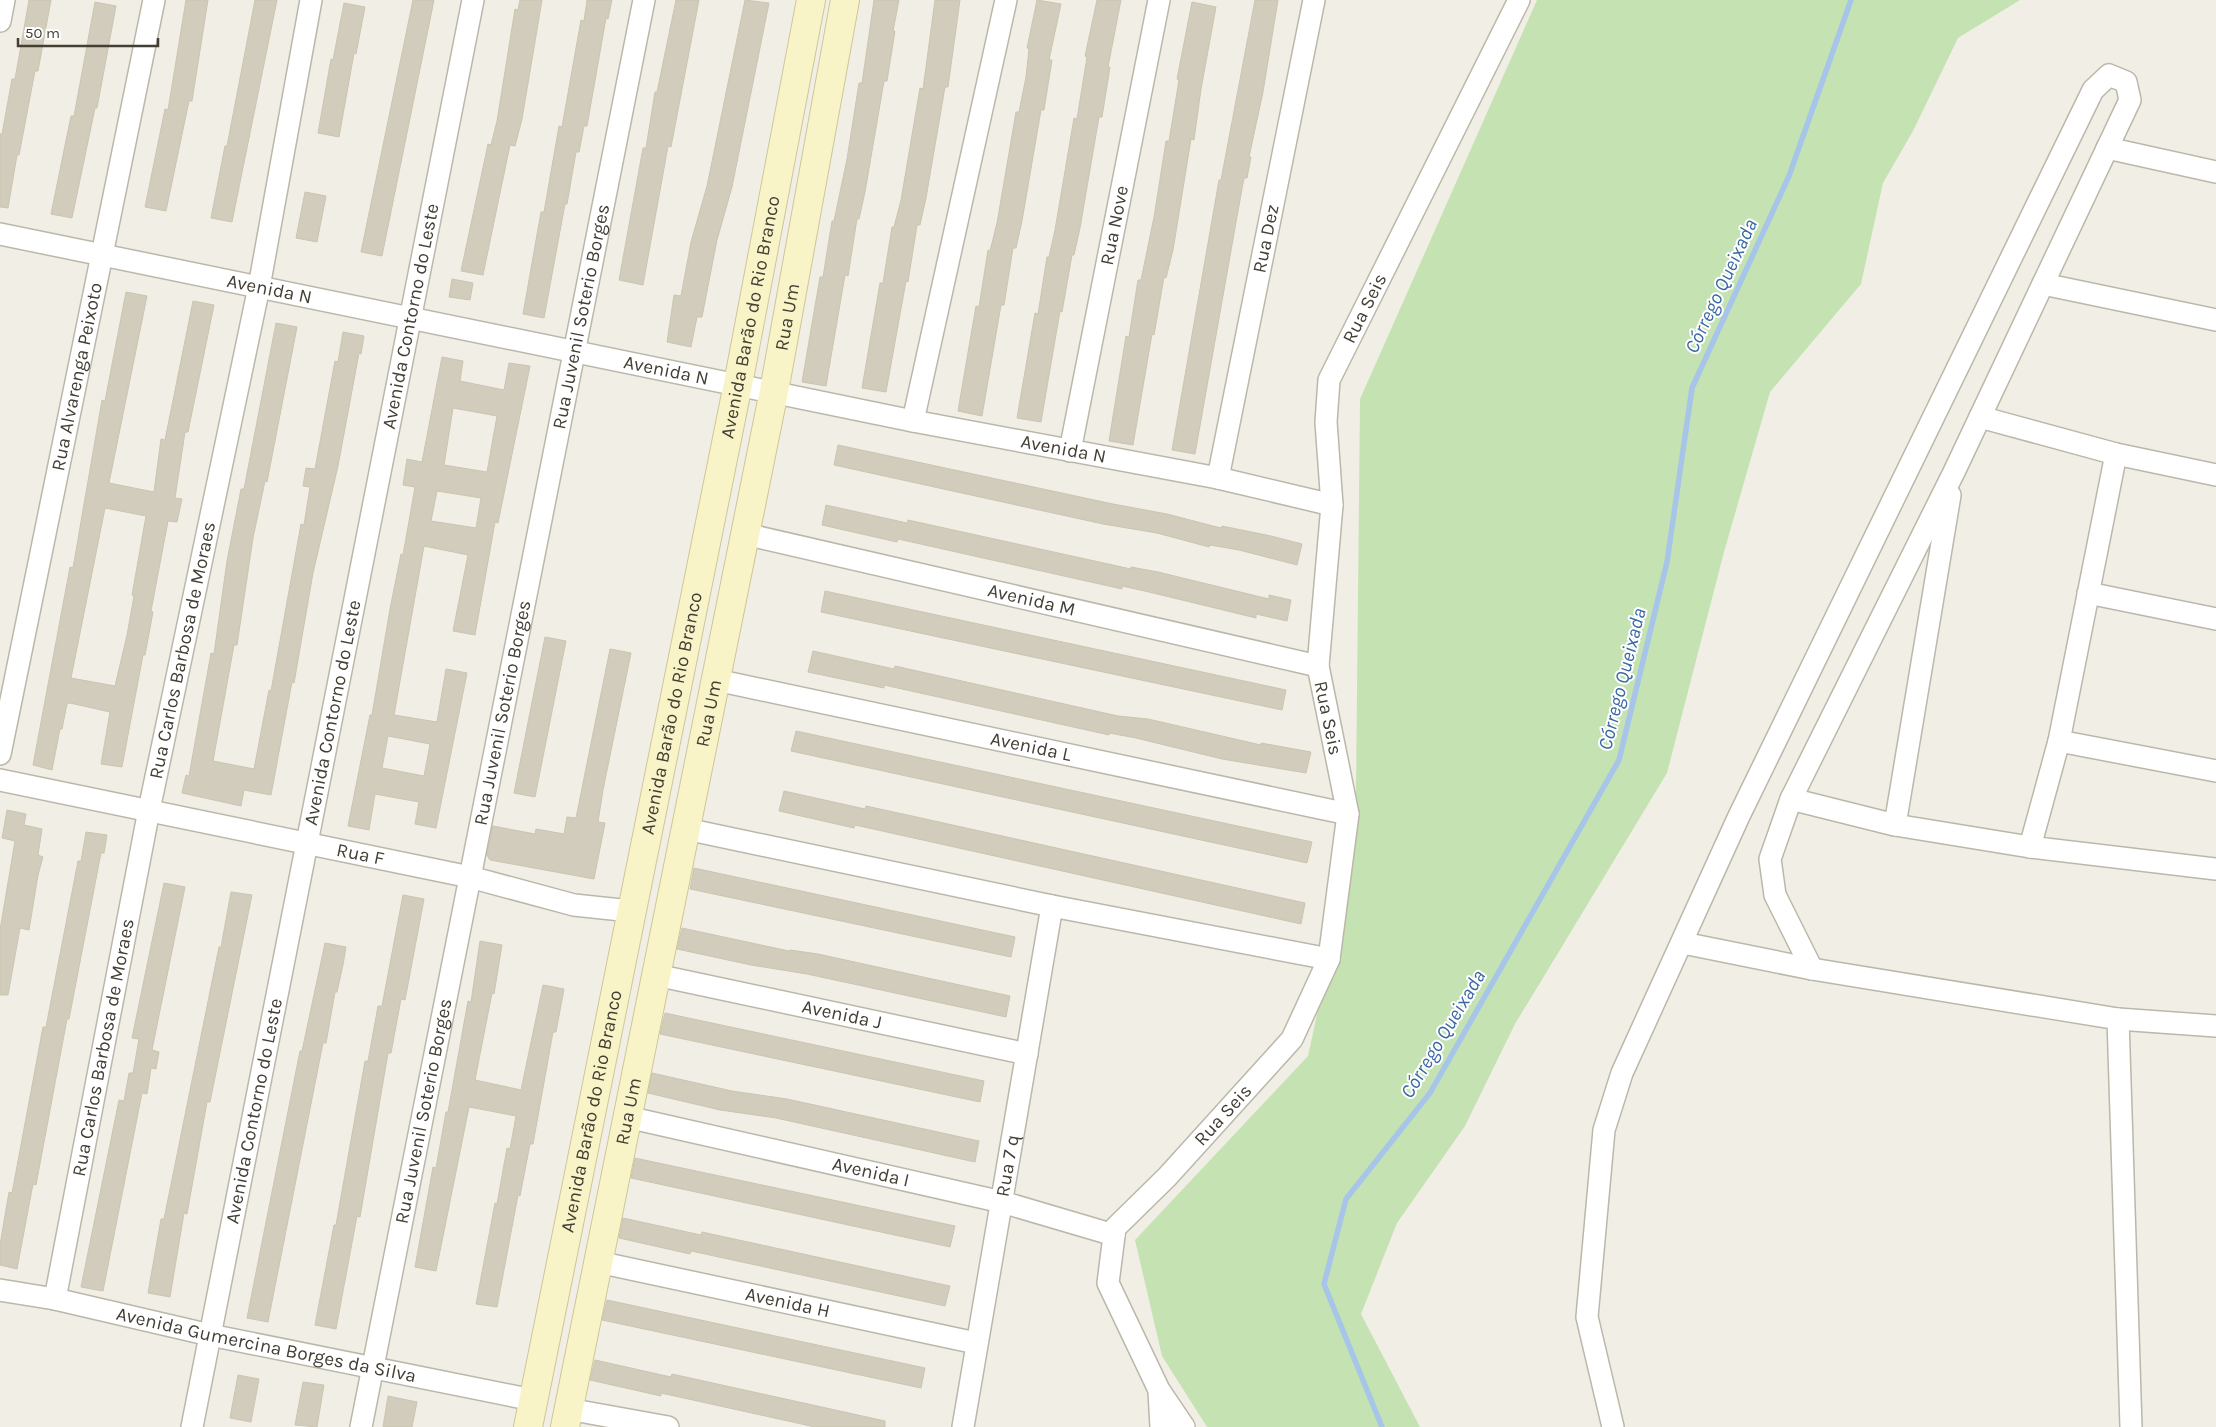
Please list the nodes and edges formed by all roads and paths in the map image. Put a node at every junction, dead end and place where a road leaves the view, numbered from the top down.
1 (4, 0) edge
2 (154, 0) edge
3 (311, 0) edge
4 (473, 0) edge
5 (644, 0) edge
6 (810, 0) edge
7 (846, 0) edge
8 (1006, 0) edge
9 (1159, 0) edge
10 (1314, 0) edge
11 (1519, 0) edge
12 (0, 21) edge
13 (2107, 148) junction
14 (2216, 172) edge
15 (0, 234) edge
16 (103, 255) junction
17 (2043, 284) junction
18 (259, 287) junction
19 (410, 317) junction
20 (2216, 320) edge
21 (574, 351) junction
22 (738, 384) junction
23 (774, 391) junction
24 (1980, 417) junction
25 (913, 421) junction
26 (1070, 451) junction
27 (2116, 454) junction
28 (1954, 472) junction
29 (2216, 475) edge
30 (1218, 478) junction
31 (1332, 505) junction
32 (745, 534) junction
33 (2088, 593) junction
34 (2216, 619) edge
35 (1318, 666) junction
36 (716, 680) junction
37 (2059, 741) junction
38 (0, 754) edge
39 (2216, 771) edge
40 (0, 780) edge
41 (1791, 799) junction
42 (149, 810) junction
43 (1348, 814) junction
44 (1896, 825) junction
45 (686, 829) junction
46 (307, 843) junction
47 (2030, 847) junction
48 (2216, 869) edge
49 (470, 877) junction
50 (1052, 906) junction
51 (631, 911) junction
52 (1683, 943) junction
53 (1329, 959) junction
54 (1812, 969) junction
55 (656, 975) junction
56 (2118, 1019) junction
57 (2216, 1026) edge
58 (1027, 1054) junction
59 (627, 1117) junction
60 (1002, 1202) junction
61 (1114, 1235) junction
62 (598, 1262) junction
63 (0, 1290) edge
64 (55, 1299) junction
65 (210, 1335) junction
66 (976, 1343) junction
67 (373, 1368) junction
68 (1160, 1390) junction
69 (533, 1400) junction
70 (567, 1418) edge
71 (192, 1427) edge
72 (361, 1427) edge
73 (528, 1427) edge
74 (668, 1427) edge
75 (963, 1427) edge
76 (1161, 1427) edge
77 (1184, 1427) edge
78 (1613, 1427) edge
79 (2131, 1427) edge

1 - 12 street
2 - 16 street, Rua Alvarenga Peixoto
3 - 18 street, Rua Carlos Barbosa de Moraes
4 - 19 street, Avenida Contorno do Leste
5 - 21 street, Rua Juvenil Soterio Borges
6 - 22 street, Avenida Barão do Rio Branco
7 - 23 street, Rua Um
8 - 25 street
9 - 26 street, Rua Nove
10 - 30 street, Rua Dez
11 - 31 street, Rua Seis
13 - 14 street
13 - 17 street
13 - 52 street
15 - 16 street, Avenida N
16 - 18 street, Avenida N
16 - 38 street, Rua Alvarenga Peixoto
17 - 20 street
17 - 24 street
18 - 19 street, Avenida N
18 - 42 street, Rua Carlos Barbosa de Moraes
19 - 21 street, Avenida N
19 - 46 street, Avenida Contorno do Leste
21 - 22 street, Avenida N
21 - 49 street, Rua Juvenil Soterio Borges
22 - 23 street, Avenida N
22 - 51 street, Avenida Barão do Rio Branco
23 - 25 street, Avenida N
23 - 32 street, Rua Um
24 - 27 street
24 - 28 street
25 - 26 street, Avenida N
26 - 30 street, Avenida N
27 - 29 street
27 - 33 street
28 - 41 street
28 - 44 street
30 - 31 street, Avenida N
31 - 35 street, Rua Seis
32 - 35 street, Avenida M
32 - 36 street, Rua Um
33 - 34 street
33 - 37 street
35 - 43 street, Rua Seis
36 - 43 street, Avenida L
36 - 45 street, Rua Um
37 - 39 street
37 - 47 street
40 - 42 street, Rua F
41 - 44 street
41 - 54 street
42 - 46 street, Rua F
42 - 64 street, Rua Carlos Barbosa de Moraes
43 - 53 street, Rua Seis
44 - 47 street
45 - 50 street
45 - 55 street, Rua Um
46 - 49 street, Rua F
46 - 65 street, Avenida Contorno do Leste
47 - 48 street
49 - 51 street, Rua F
49 - 67 street, Rua Juvenil Soterio Borges
50 - 53 street
50 - 58 street, Rua 7 q
51 - 69 street, Avenida Barão do Rio Branco
52 - 54 street
52 - 78 street
53 - 61 street, Rua Seis
54 - 56 street
55 - 58 street, Avenida J
55 - 59 street, Rua Um
56 - 57 street
56 - 79 street
58 - 60 street, Rua 7 q
59 - 60 street, Avenida I
59 - 62 street, Rua Um
60 - 61 street, Avenida I
60 - 66 street, Rua 7 q
61 - 68 street, Rua Seis
62 - 66 street, Avenida H
62 - 70 street, Rua Um
63 - 64 street, Avenida Gumercina Borges da Silva
64 - 65 street, Avenida Gumercina Borges da Silva
65 - 67 street, Avenida Gumercina Borges da Silva
65 - 71 street, Avenida Contorno do Leste
66 - 75 street, Rua 7 q
67 - 69 street, Avenida Gumercina Borges da Silva
67 - 72 street, Rua Juvenil Soterio Borges
68 - 76 street
68 - 77 street, Rua Seis
69 - 73 street, Avenida Barão do Rio Branco
70 - 74 street

